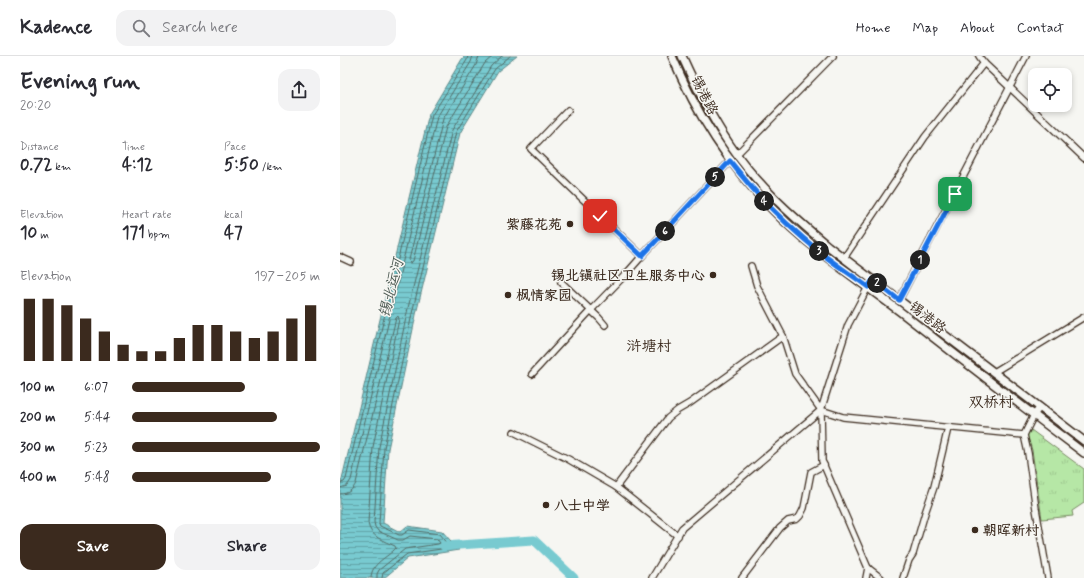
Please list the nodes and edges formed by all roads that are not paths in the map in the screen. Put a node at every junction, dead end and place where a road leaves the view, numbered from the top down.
1 (672, 56) edge
2 (682, 56) edge
3 (833, 56) edge
4 (979, 56) edge
5 (1026, 56) edge
6 (984, 63) junction
7 (1010, 88) junction
8 (568, 110) dead end
9 (737, 154) junction
10 (1084, 158) edge
11 (730, 161) junction
12 (642, 256) junction
13 (340, 257) edge
14 (844, 258) junction
15 (351, 262) dead end
16 (750, 266) dead end
17 (873, 280) junction
18 (561, 282) dead end
19 (868, 287) junction
20 (899, 300) junction
21 (591, 310) junction
22 (1084, 317) edge
23 (605, 326) dead end
24 (783, 336) junction
25 (994, 372) junction
26 (532, 374) dead end
27 (1040, 407) junction
28 (821, 410) junction
29 (1034, 415) junction
30 (948, 428) junction
31 (514, 432) dead end
32 (1024, 435) junction
33 (1084, 441) edge
34 (1084, 453) edge
35 (824, 465) junction
36 (616, 487) junction
37 (678, 536) junction
38 (868, 568) junction
39 (652, 578) edge
40 (742, 578) edge
41 (866, 578) edge
42 (881, 578) edge
43 (903, 578) edge
44 (1048, 578) edge

1 - 11 main road, 锡港路
2 - 9 main road, 锡港路
3 - 9 street
4 - 6 street
5 - 7 street
6 - 7 street
6 - 14 street
7 - 10 street
7 - 20 street
8 - 12 street
9 - 14 main road, 锡港路
11 - 12 street
11 - 19 main road, 锡港路
12 - 21 street
13 - 15 street
14 - 17 main road, 锡港路
16 - 24 street
17 - 19 street
17 - 20 main road, 锡港路
18 - 21 street
19 - 28 street
19 - 29 main road, 锡港路
20 - 25 main road, 锡港路
21 - 23 street
21 - 26 street
22 - 25 street
24 - 28 street
24 - 36 street
25 - 27 main road, 锡港路
27 - 29 street
27 - 33 main road, 锡港路
28 - 30 street
28 - 35 street
28 - 37 street
29 - 32 street
29 - 34 main road, 锡港路
30 - 32 street
30 - 43 street
31 - 36 street
32 - 44 street
35 - 38 street
35 - 40 street
36 - 37 street
37 - 39 street
38 - 41 street
38 - 42 street

